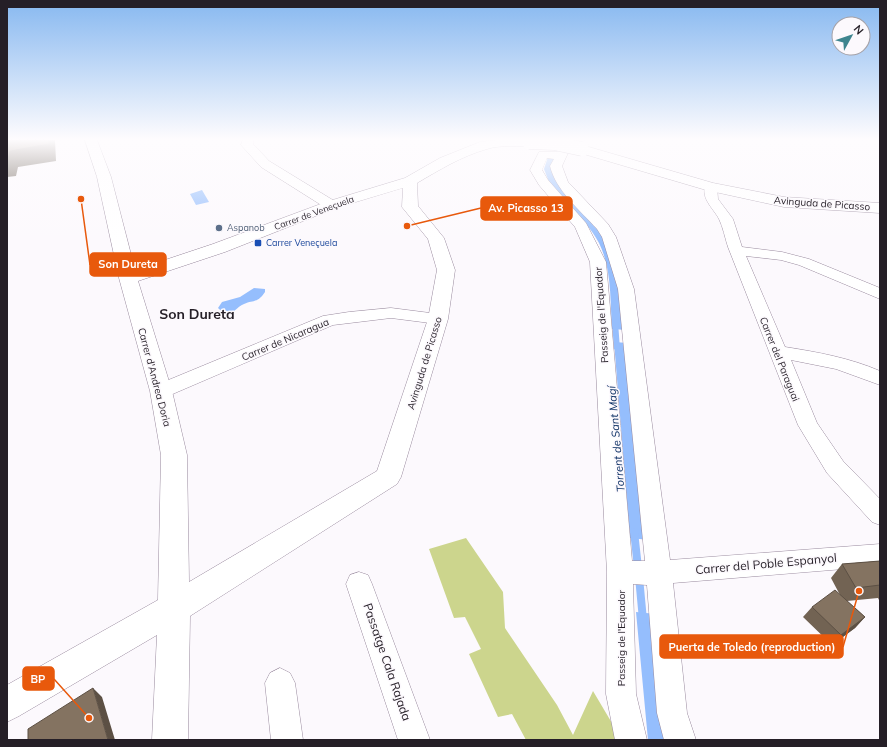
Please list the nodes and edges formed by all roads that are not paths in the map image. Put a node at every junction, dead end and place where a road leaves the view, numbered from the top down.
1 (103, 175) edge
2 (282, 175) edge
3 (421, 175) edge
4 (539, 175) edge
5 (558, 175) edge
6 (669, 175) edge
7 (410, 181) junction
8 (711, 187) junction
9 (331, 206) junction
10 (880, 208) edge
11 (737, 251) junction
12 (128, 278) junction
13 (880, 294) edge
14 (438, 319) junction
15 (617, 337) junction
16 (777, 352) junction
17 (880, 379) edge
18 (161, 391) junction
19 (880, 514) edge
20 (880, 555) edge
21 (623, 572) junction
22 (656, 573) junction
23 (359, 584) dead end
24 (174, 608) junction
25 (280, 683) dead end
26 (7, 704) edge
27 (170, 740) edge
28 (287, 740) edge
29 (414, 740) edge
30 (631, 740) edge
31 (680, 740) edge

1 - 12 street, Carrer d'Andrea Doria
2 - 9 street
3 - 7 street, Avinguda de Picasso, bridge
4 - 15 street, Passeig de l'Equador
5 - 15 street, Passeig de l'Equador
6 - 8 street, Avinguda de Picasso, bridge
7 - 9 street, Carrer de Veneçuela
7 - 14 street, Avinguda de Picasso
8 - 10 street, Avinguda de Picasso
8 - 11 street, Carrer del Paraguai
9 - 12 street, Carrer de Veneçuela
11 - 13 street
11 - 16 street, Carrer del Paraguai
12 - 18 street, Carrer d'Andrea Doria
14 - 18 street, Carrer de Nicaragua
14 - 24 street, Avinguda de Picasso
15 - 21 street, Passeig de l'Equador
15 - 22 street, Passeig de l'Equador
16 - 17 street
16 - 19 street, Carrer del Paraguai
18 - 24 street, Carrer d'Andrea Doria
20 - 22 street, Carrer del Poble Espanyol
21 - 22 street, Carrer del Poble Espanyol
21 - 30 street, Passeig de l'Equador
22 - 31 street, Passeig de l'Equador
23 - 29 street, Passatge Cala Rajada
24 - 26 street, Avinguda de Picasso
24 - 27 street, Carrer d'Andrea Doria
25 - 28 street

